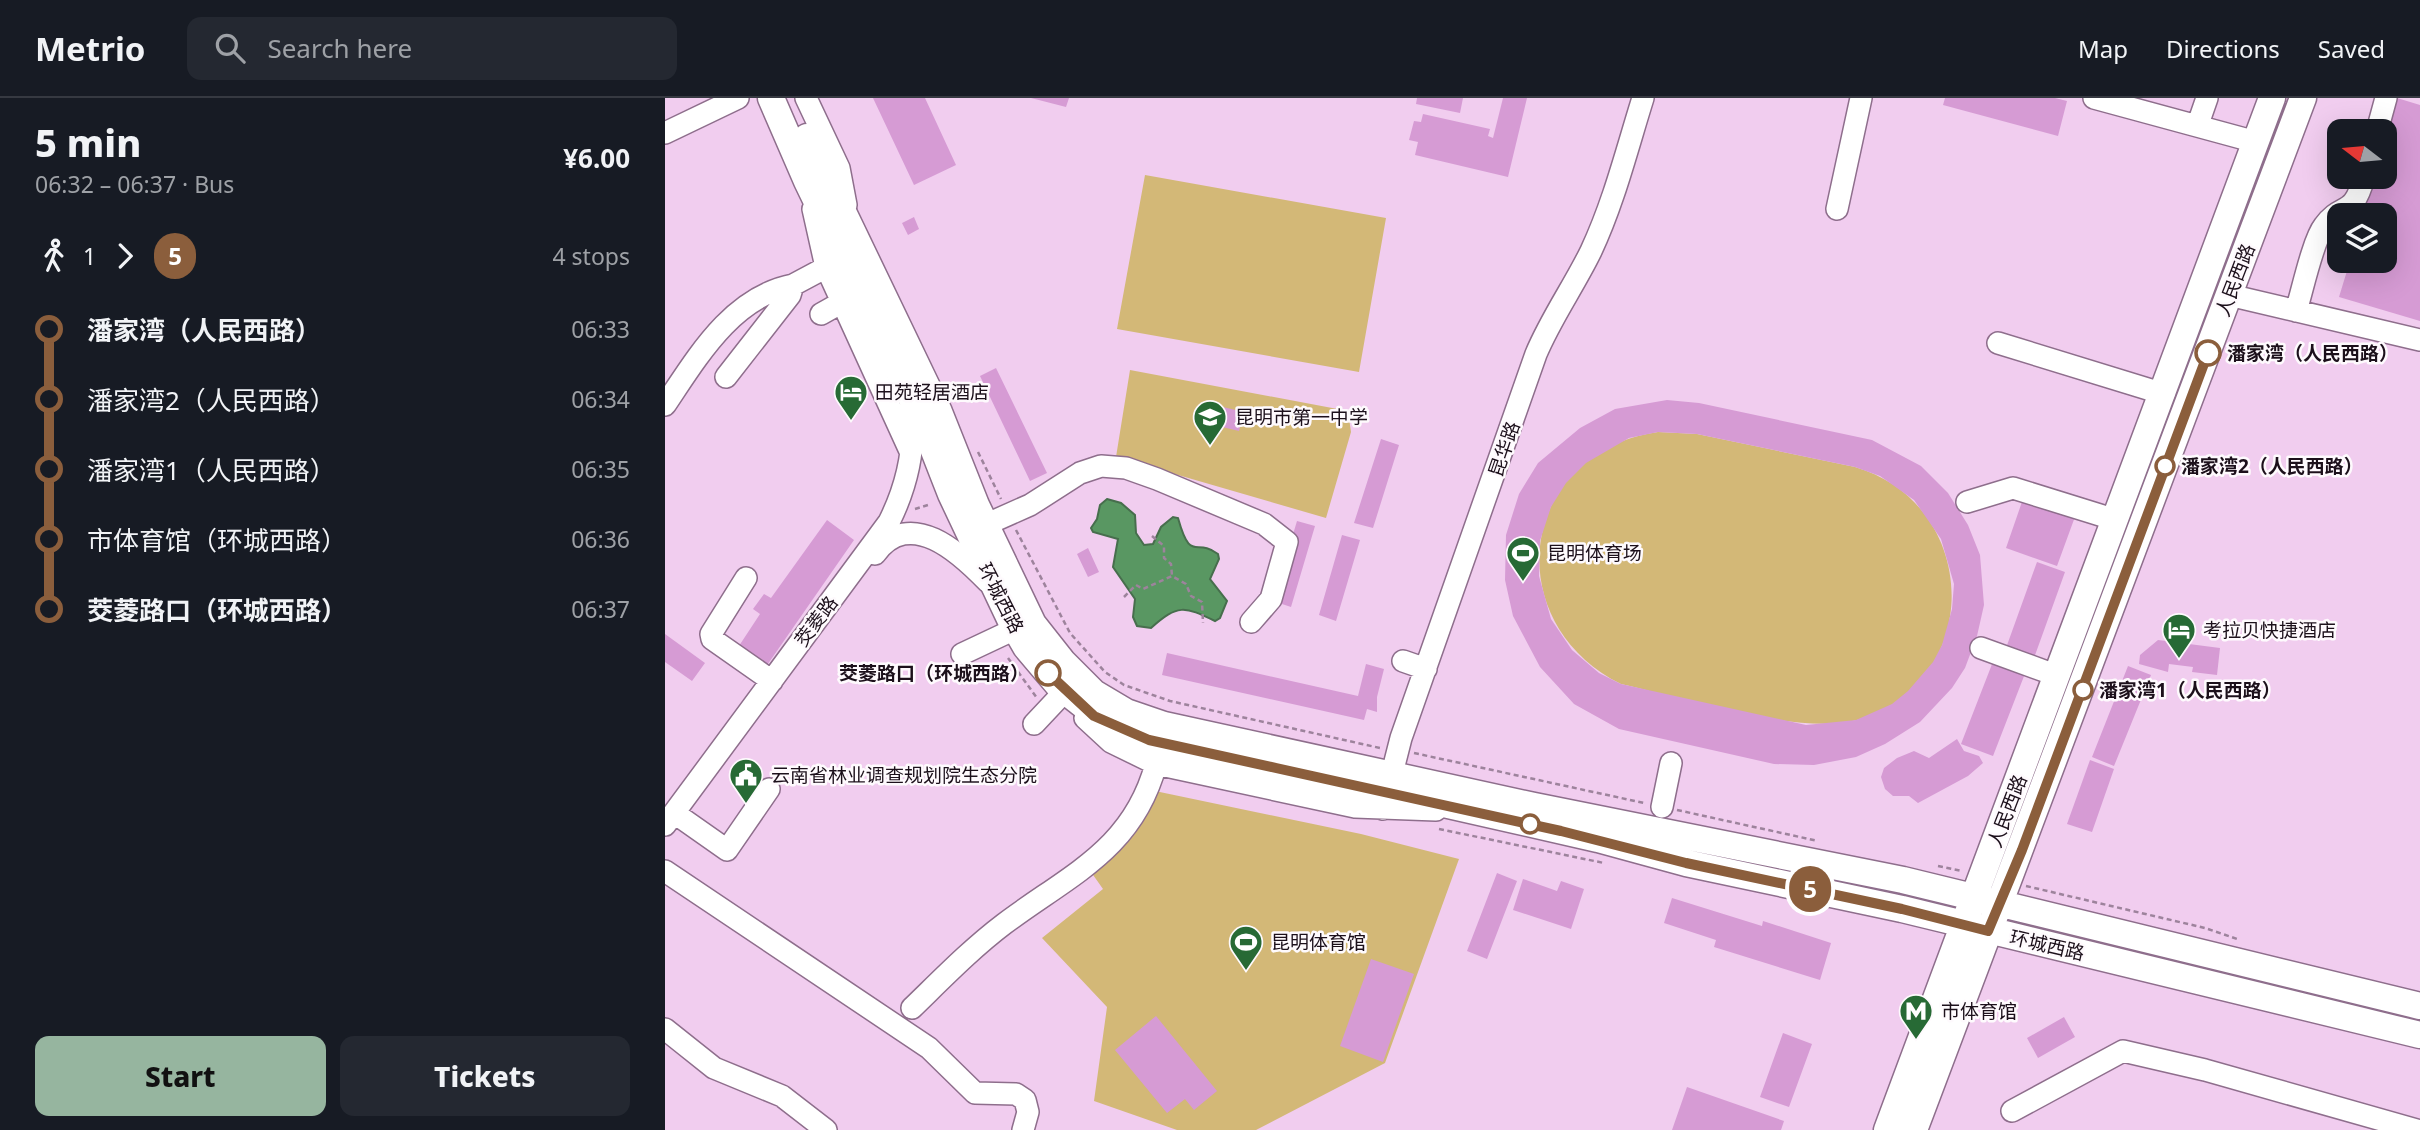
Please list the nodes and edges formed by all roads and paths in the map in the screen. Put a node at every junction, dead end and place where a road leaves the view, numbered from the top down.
1 (738, 98) edge
2 (758, 98) edge
3 (771, 98) edge
4 (788, 98) edge
5 (806, 98) edge
6 (1643, 98) edge
7 (1861, 98) edge
8 (2094, 98) edge
9 (2207, 98) edge
10 (2272, 98) edge
11 (2303, 98) edge
12 (2386, 98) edge
13 (2380, 119) edge
14 (2197, 124) junction
15 (665, 133) edge
16 (788, 134) junction
17 (2256, 142) junction
18 (2361, 189) edge
19 (1836, 209) dead end
20 (850, 225) junction
21 (836, 263) junction
22 (793, 285) junction
23 (2229, 295) junction
24 (852, 297) junction
25 (2296, 311) junction
26 (821, 314) dead end
27 (2420, 340) edge
28 (1998, 343) dead end
29 (726, 377) dead end
30 (2164, 394) junction
31 (910, 396) junction
32 (665, 405) edge
33 (978, 450) dead end
34 (910, 453) junction
35 (1967, 502) dead end
36 (908, 505) dead end
37 (928, 505) dead end
38 (915, 509) junction
39 (915, 517) dead end
40 (996, 520) junction
41 (2116, 520) junction
42 (1152, 536) dead end
43 (1172, 576) junction
44 (746, 578) dead end
45 (995, 589) junction
46 (1124, 597) dead end
47 (1251, 622) dead end
48 (1203, 623) dead end
49 (1015, 629) junction
50 (1981, 648) dead end
51 (963, 654) dead end
52 (1403, 661) dead end
53 (1426, 669) junction
54 (2058, 676) junction
55 (772, 681) junction
56 (1068, 694) junction
57 (1034, 724) dead end
58 (1671, 763) dead end
59 (1156, 764) junction
60 (1390, 781) junction
61 (769, 789) dead end
62 (1662, 807) junction
63 (672, 821) edge
64 (665, 837) edge
65 (1829, 843) dead end
66 (1930, 864) dead end
67 (665, 871) edge
68 (1978, 886) junction
69 (2004, 892) junction
70 (1975, 928) junction
71 (2251, 943) dead end
72 (2420, 1006) edge
73 (912, 1008) dead end
74 (665, 1029) edge
75 (2420, 1035) edge
76 (2013, 1111) dead end
77 (827, 1130) edge
78 (1023, 1130) edge
79 (1887, 1130) edge
80 (1914, 1130) edge
81 (2417, 1130) edge

1 - 15 street
2 - 16 street
3 - 16 main road, 环城西路
4 - 20 main road, 环城西路
5 - 20 street
6 - 53 street, 昆华路
7 - 19 street
8 - 14 street
9 - 14 street
10 - 17 main road, 人民西路
11 - 23 main road, 人民西路
12 - 13 street
14 - 17 street
16 - 21 main road, 环城西路
17 - 30 main road, 人民西路
18 - 25 street
20 - 40 main road, 环城西路
21 - 22 street
21 - 24 main road, 环城西路
22 - 29 street
22 - 32 street
23 - 25 street
23 - 69 main road, 人民西路
24 - 26 street
24 - 31 main road, 环城西路
24 - 34 street
25 - 27 street
28 - 30 street
30 - 41 main road, 人民西路
31 - 34 street, 茭菱路
31 - 45 main road, 环城西路
33 - 40 path
34 - 55 street, 茭菱路
35 - 41 street
36 - 38 path
37 - 38 path
38 - 39 path
40 - 47 street
40 - 60 path
40 - 60 main road, 环城西路
41 - 54 main road, 人民西路
42 - 43 path
43 - 46 path
43 - 48 path
44 - 55 street
45 - 49 main road, 环城西路
45 - 63 street, 茭菱路
49 - 51 street
49 - 56 main road, 环城西路
50 - 54 street
52 - 53 street
53 - 60 street, 昆华路
54 - 68 main road, 人民西路
55 - 63 street, 茭菱路
56 - 57 street
56 - 59 street
56 - 60 main road, 环城西路
58 - 62 street
59 - 60 street
59 - 73 street
60 - 62 path
60 - 68 main road, 环城西路
60 - 70 main road, 环城西路
61 - 63 street
62 - 65 path
63 - 64 street, 茭菱路
66 - 68 path
67 - 78 street
68 - 69 main road, 环城西路
68 - 70 main road, 人民西路
69 - 70 main road, 人民西路
69 - 71 path
69 - 72 main road, 环城西路
70 - 75 main road, 环城西路
70 - 79 main road, 人民西路
70 - 80 main road, 人民西路
74 - 77 street
76 - 81 street

